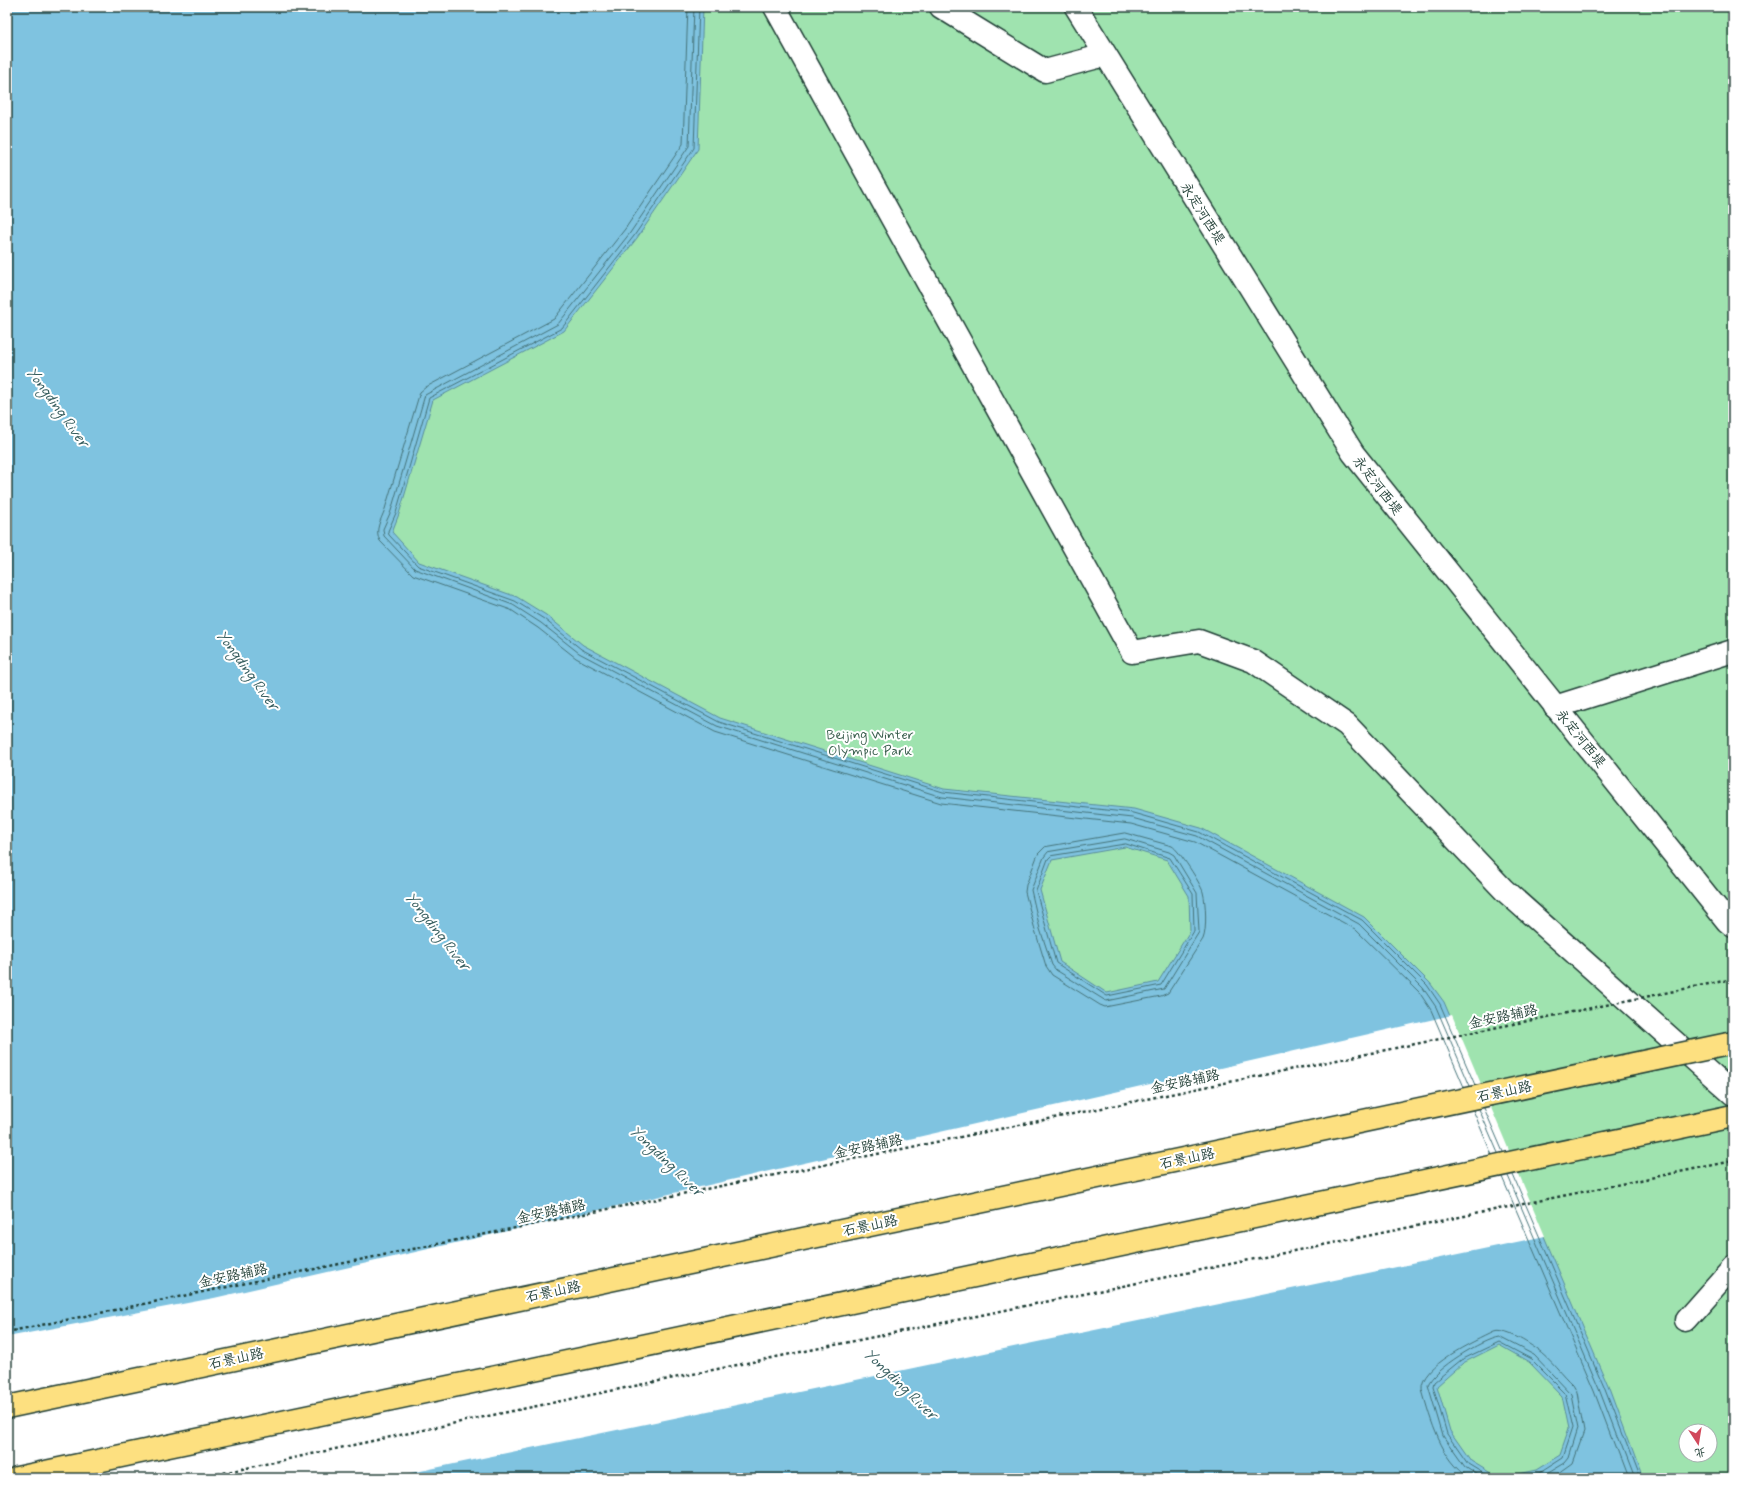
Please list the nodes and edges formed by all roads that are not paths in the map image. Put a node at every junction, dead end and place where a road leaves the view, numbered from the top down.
1 (775, 7) edge
2 (941, 7) edge
3 (1076, 7) edge
4 (1105, 55) junction
5 (1733, 651) edge
6 (1556, 707) junction
7 (1733, 926) edge
8 (1733, 1043) edge
9 (1733, 1094) edge
10 (1733, 1116) edge
11 (1733, 1267) edge
12 (1686, 1320) dead end
13 (7, 1407) edge
14 (17, 1478) edge

1 - 9 street
2 - 4 street
3 - 4 street, 永定河西堤
4 - 6 street, 永定河西堤
5 - 6 street
6 - 7 street, 永定河西堤
8 - 13 main road, 石景山路, bridge
10 - 14 main road
11 - 12 street

